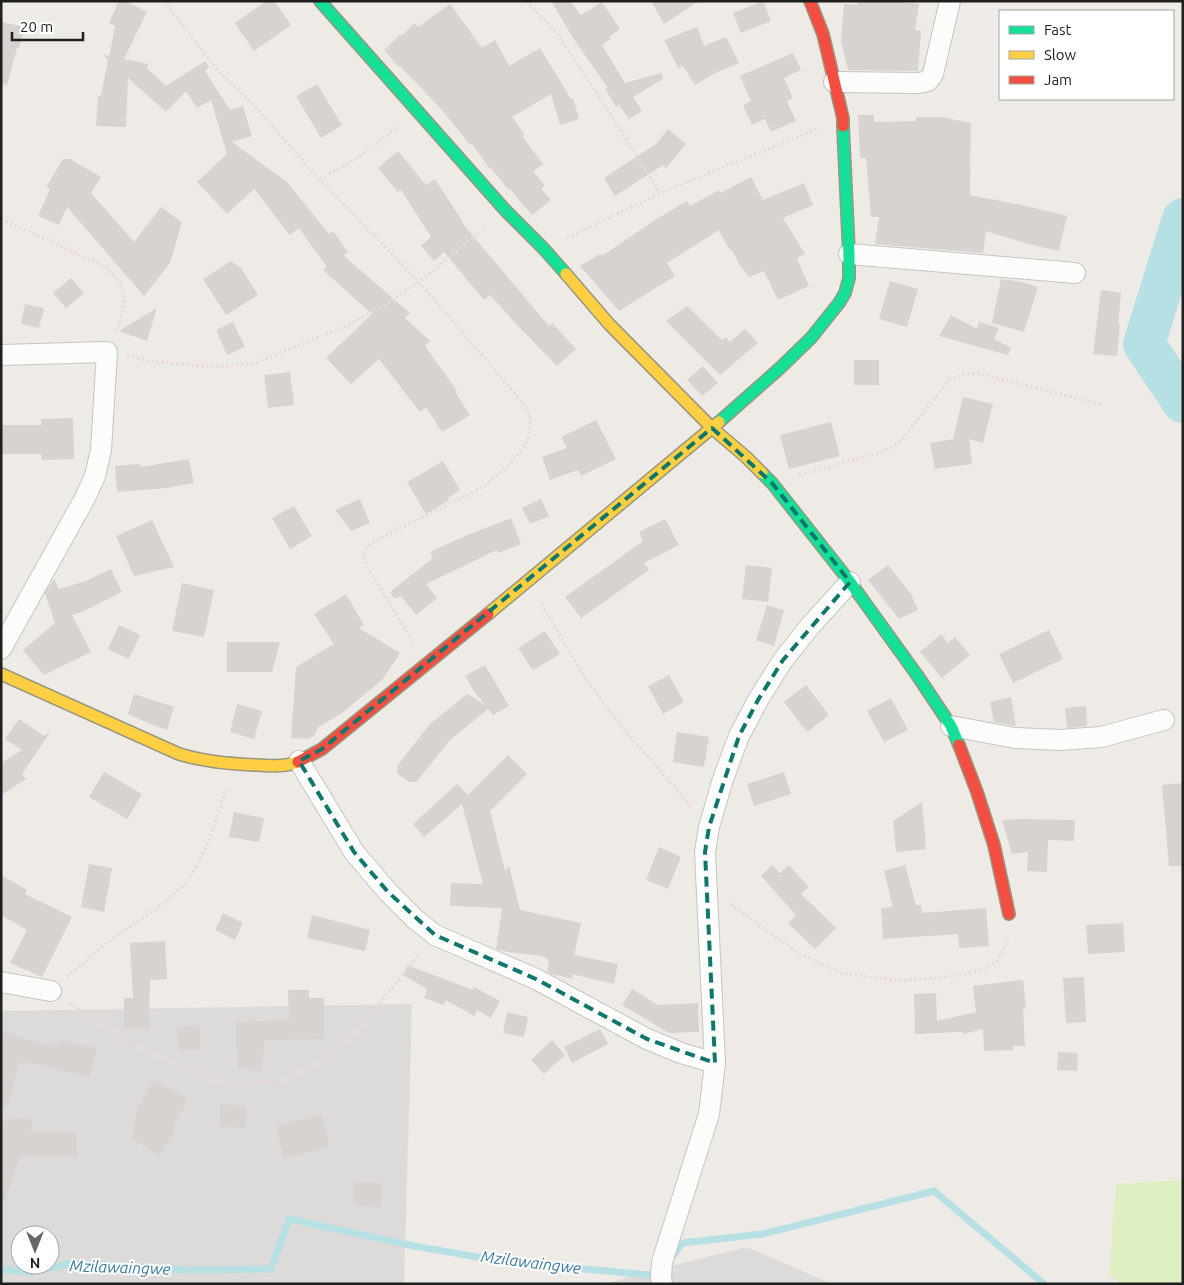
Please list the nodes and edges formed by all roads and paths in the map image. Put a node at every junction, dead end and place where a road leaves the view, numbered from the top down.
1 (164, 1) edge
2 (320, 1) edge
3 (526, 1) edge
4 (810, 1) edge
5 (950, 1) edge
6 (834, 82) junction
7 (418, 111) junction
8 (843, 118) junction
9 (320, 179) junction
10 (660, 193) junction
11 (506, 211) junction
12 (1, 218) edge
13 (544, 249) junction
14 (849, 254) junction
15 (1075, 273) dead end
16 (420, 282) junction
17 (107, 352) junction
18 (1, 355) edge
19 (1103, 405) dead end
20 (712, 428) junction
21 (772, 484) junction
22 (528, 582) junction
23 (850, 582) junction
24 (1, 649) edge
25 (427, 664) junction
26 (1, 674) edge
27 (1164, 720) dead end
28 (951, 726) junction
29 (299, 761) junction
30 (234, 765) junction
31 (709, 827) junction
32 (707, 887) junction
33 (1009, 914) joint
34 (435, 935) junction
35 (1, 982) edge
36 (51, 991) junction
37 (715, 1063) junction
38 (662, 1284) edge

1 - 9 path
2 - 7 street
3 - 10 path
4 - 6 street
5 - 6 street
6 - 8 street
7 - 9 path
7 - 11 street
8 - 10 path
8 - 14 street
9 - 16 path
10 - 13 path
11 - 13 street
11 - 16 path
12 - 17 path
13 - 20 street
14 - 15 street
14 - 20 street
16 - 17 path
16 - 25 path
17 - 18 street
17 - 24 street
19 - 21 path
20 - 21 street
20 - 22 street
21 - 23 street
22 - 25 street
22 - 31 path
23 - 28 street
23 - 31 street
25 - 29 street
26 - 30 street
27 - 28 street
28 - 33 street
29 - 30 street
29 - 34 street
30 - 36 path
31 - 32 street
32 - 33 path
32 - 37 street
34 - 36 path
34 - 37 street
35 - 36 street
37 - 38 street

